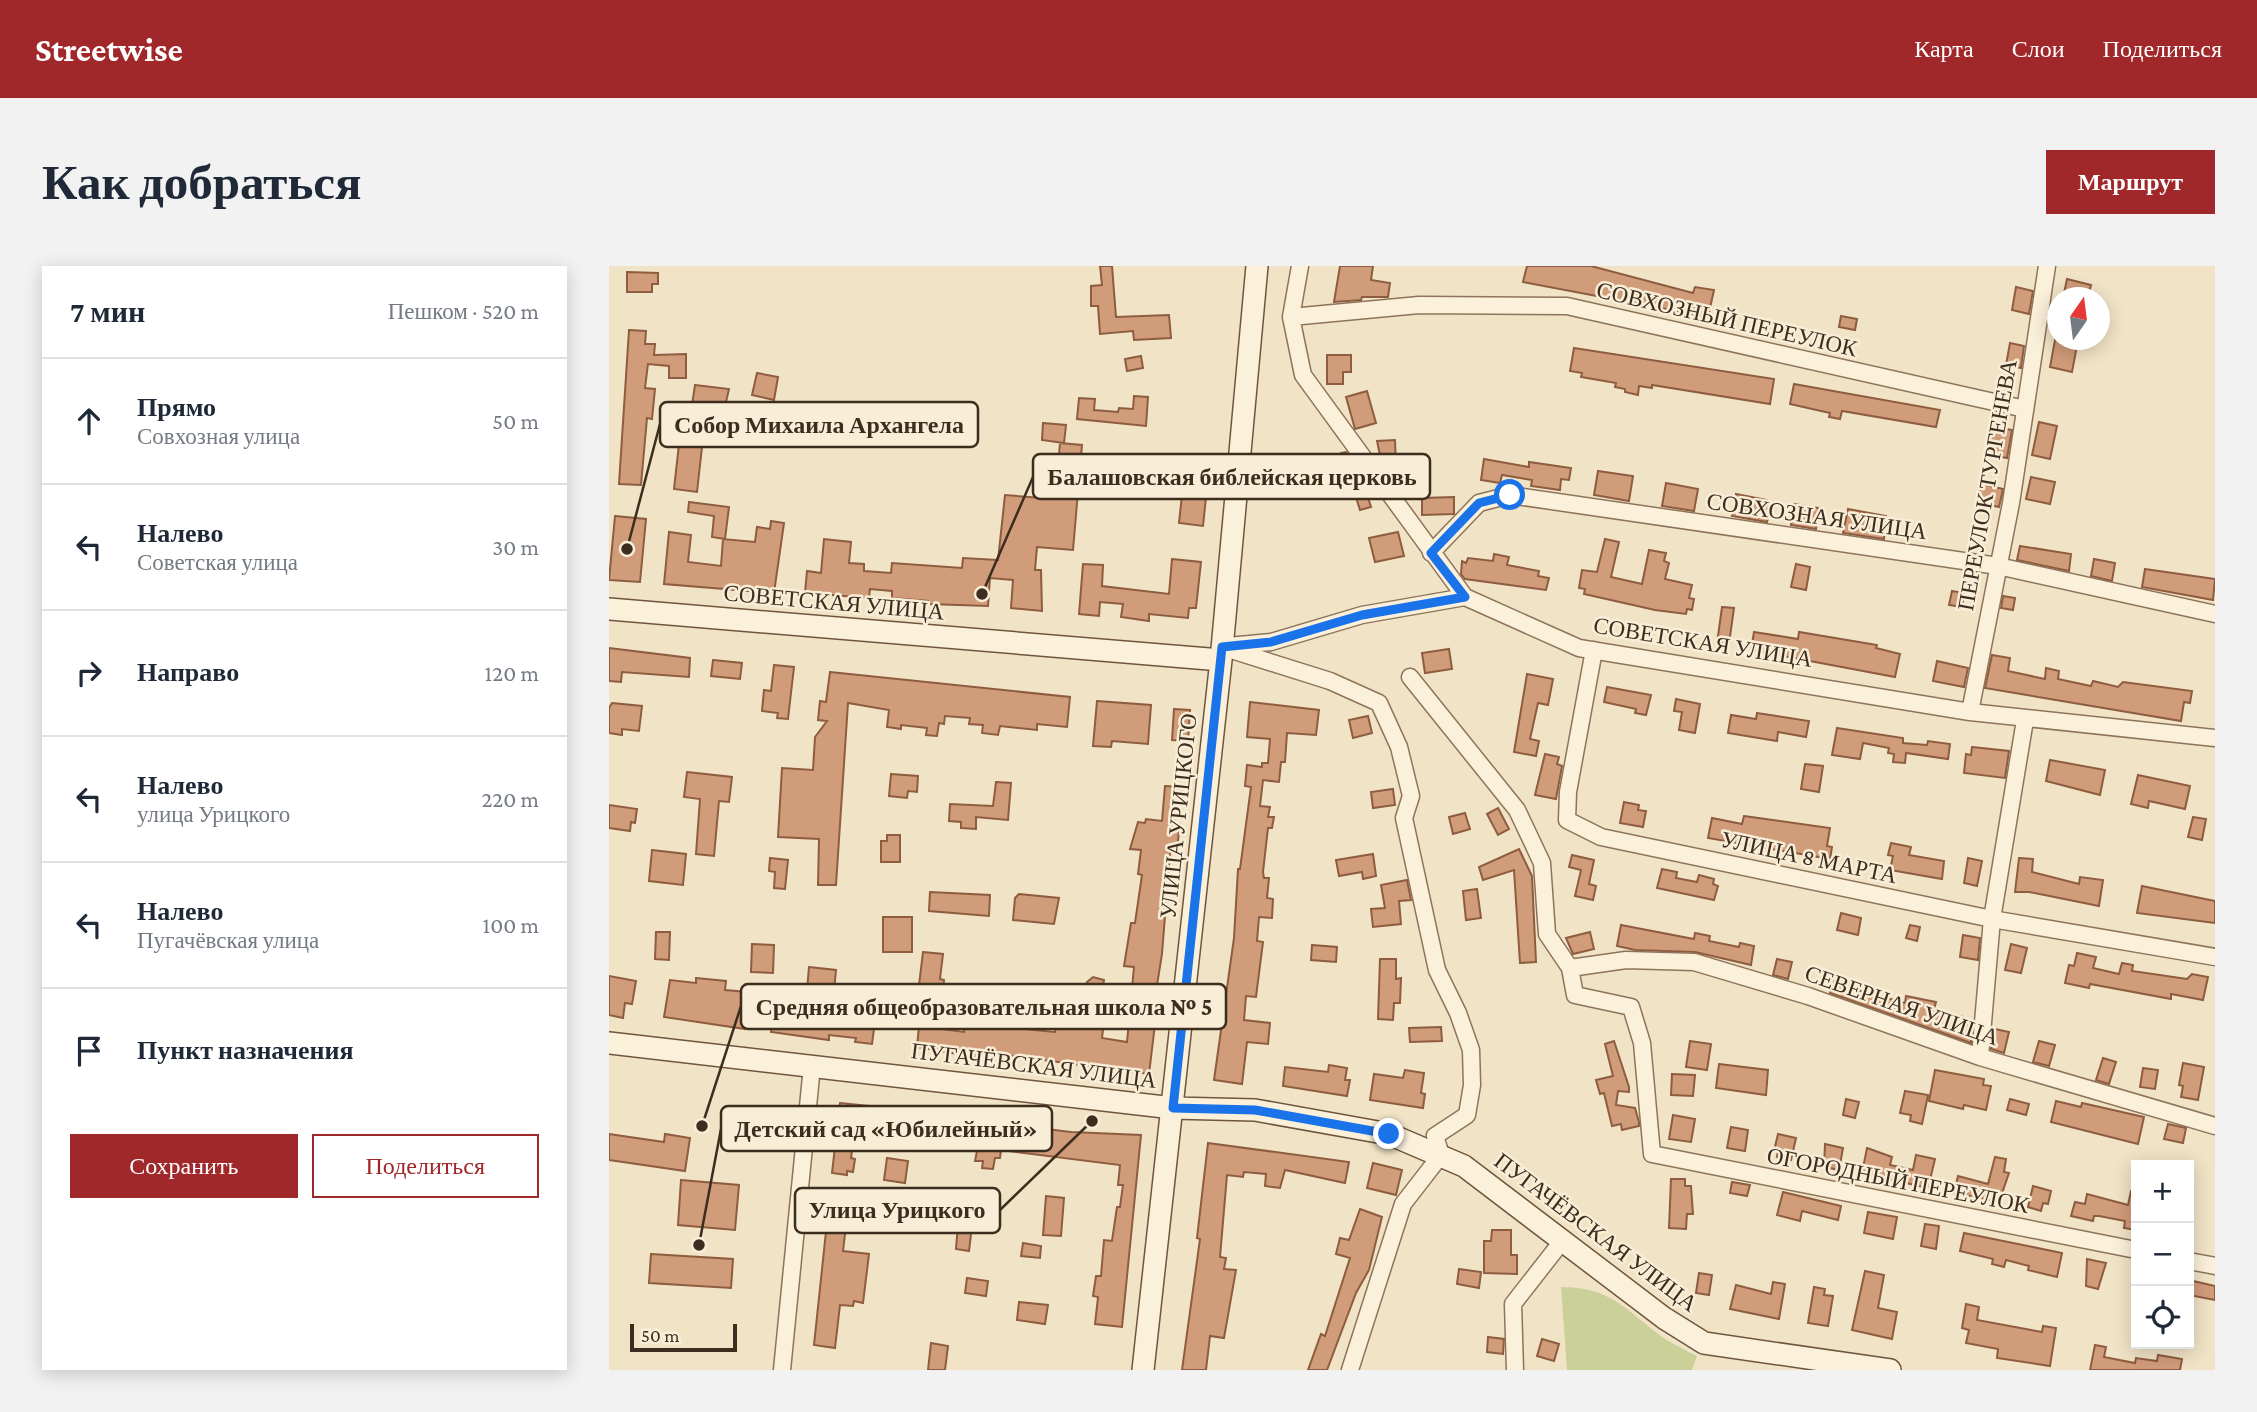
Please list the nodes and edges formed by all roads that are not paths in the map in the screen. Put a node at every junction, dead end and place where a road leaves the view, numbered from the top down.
1 (1257, 266) edge
2 (1300, 266) edge
3 (2047, 266) edge
4 (1291, 317) junction
5 (2025, 409) junction
6 (1431, 553) junction
7 (1998, 566) junction
8 (1465, 597) junction
9 (609, 609) edge
10 (2215, 614) edge
11 (1594, 650) junction
12 (1222, 654) junction
13 (1410, 677) dead end
14 (1970, 712) junction
15 (2025, 720) junction
16 (2215, 738) edge
17 (1992, 919) junction
18 (2215, 957) edge
19 (1570, 968) junction
20 (609, 1043) edge
21 (1980, 1057) junction
22 (813, 1066) junction
23 (1173, 1108) junction
24 (2215, 1126) edge
25 (1441, 1155) junction
26 (1563, 1240) junction
27 (2131, 1249) edge
28 (2194, 1262) edge
29 (2215, 1266) edge
30 (1855, 1368) edge
31 (782, 1370) edge
32 (1143, 1370) edge
33 (1350, 1370) edge
34 (1515, 1370) edge
35 (1890, 1370) edge

1 - 12 main road, УЛИЦА УРИЦКОГО
2 - 4 street
3 - 5 street, ПЕРЕУЛОК ТУРГЕНЕВА
4 - 5 street, СОВХОЗНЫЙ ПЕРЕУЛОК
4 - 6 street, СОВЕТСКАЯ УЛИЦА
5 - 7 street, ПЕРЕУЛОК ТУРГЕНЕВА
6 - 7 street, СОВХОЗНАЯ УЛИЦА
6 - 8 street, СОВЕТСКАЯ УЛИЦА
7 - 10 street, СОВХОЗНАЯ УЛИЦА
7 - 14 street, ПЕРЕУЛОК ТУРГЕНЕВА
8 - 11 street, СОВЕТСКАЯ УЛИЦА
8 - 12 street
9 - 12 main road, СОВЕТСКАЯ УЛИЦА
11 - 14 street, СОВЕТСКАЯ УЛИЦА
11 - 17 street, УЛИЦА 8 МАРТА
12 - 23 main road, УЛИЦА УРИЦКОГО
12 - 25 street
13 - 19 street
14 - 15 street, СОВЕТСКАЯ УЛИЦА
15 - 16 street, СОВЕТСКАЯ УЛИЦА
15 - 17 street
17 - 18 street, УЛИЦА 8 МАРТА
17 - 21 street
19 - 21 street, СЕВЕРНАЯ УЛИЦА
19 - 27 street, ОГОРОДНЫЙ ПЕРЕУЛОК
20 - 22 main road, ПУГАЧЁВСКАЯ УЛИЦА
21 - 24 street, СЕВЕРНАЯ УЛИЦА
22 - 23 main road, ПУГАЧЁВСКАЯ УЛИЦА
22 - 31 street
23 - 25 main road, ПУГАЧЁВСКАЯ УЛИЦА
23 - 32 main road, УЛИЦА УРИЦКОГО
25 - 26 main road, ПУГАЧЁВСКАЯ УЛИЦА
25 - 33 street
26 - 30 main road, ПУГАЧЁВСКАЯ УЛИЦА
26 - 34 street
28 - 29 street
30 - 35 main road, ПУГАЧЁВСКАЯ УЛИЦА

